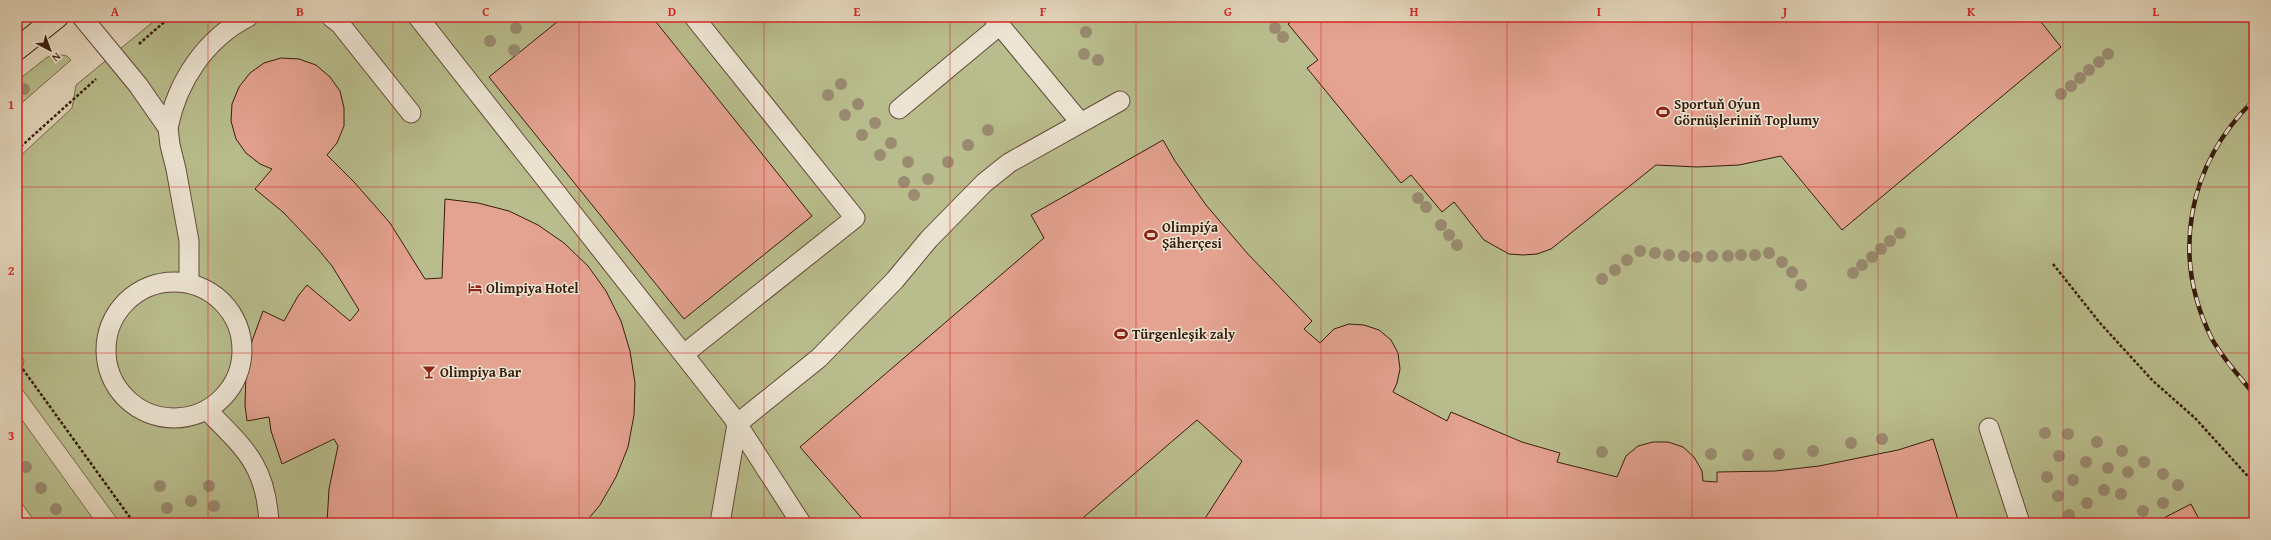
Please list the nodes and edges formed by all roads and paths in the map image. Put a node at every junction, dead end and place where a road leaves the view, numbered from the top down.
1 (57, 17) edge
2 (82, 17) edge
3 (170, 17) edge
4 (248, 17) edge
5 (331, 17) edge
6 (418, 17) edge
7 (694, 17) edge
8 (996, 21) edge
9 (17, 49) edge
10 (118, 61) junction
11 (1120, 101) dead end
12 (899, 109) dead end
13 (411, 113) dead end
14 (1080, 122) junction
15 (168, 128) junction
16 (17, 150) edge
17 (2053, 264) dead end
18 (189, 283) junction
19 (684, 354) junction
20 (17, 361) edge
21 (207, 410) junction
22 (737, 424) junction
23 (1989, 428) dead end
24 (2254, 483) edge
25 (134, 523) edge
26 (269, 523) edge
27 (720, 523) edge
28 (801, 523) edge
29 (2020, 523) edge

1 - 9 main road
2 - 10 lane
3 - 10 path
4 - 15 lane
5 - 13 lane
6 - 19 lane
7 - 19 lane
8 - 12 lane
8 - 14 lane
10 - 15 lane
10 - 16 path
11 - 14 lane
14 - 22 lane
15 - 18 lane
17 - 24 path
18 - 21 lane
18 - 21 lane
19 - 22 lane
20 - 25 path
21 - 26 lane
22 - 27 lane
22 - 28 lane
23 - 29 lane

